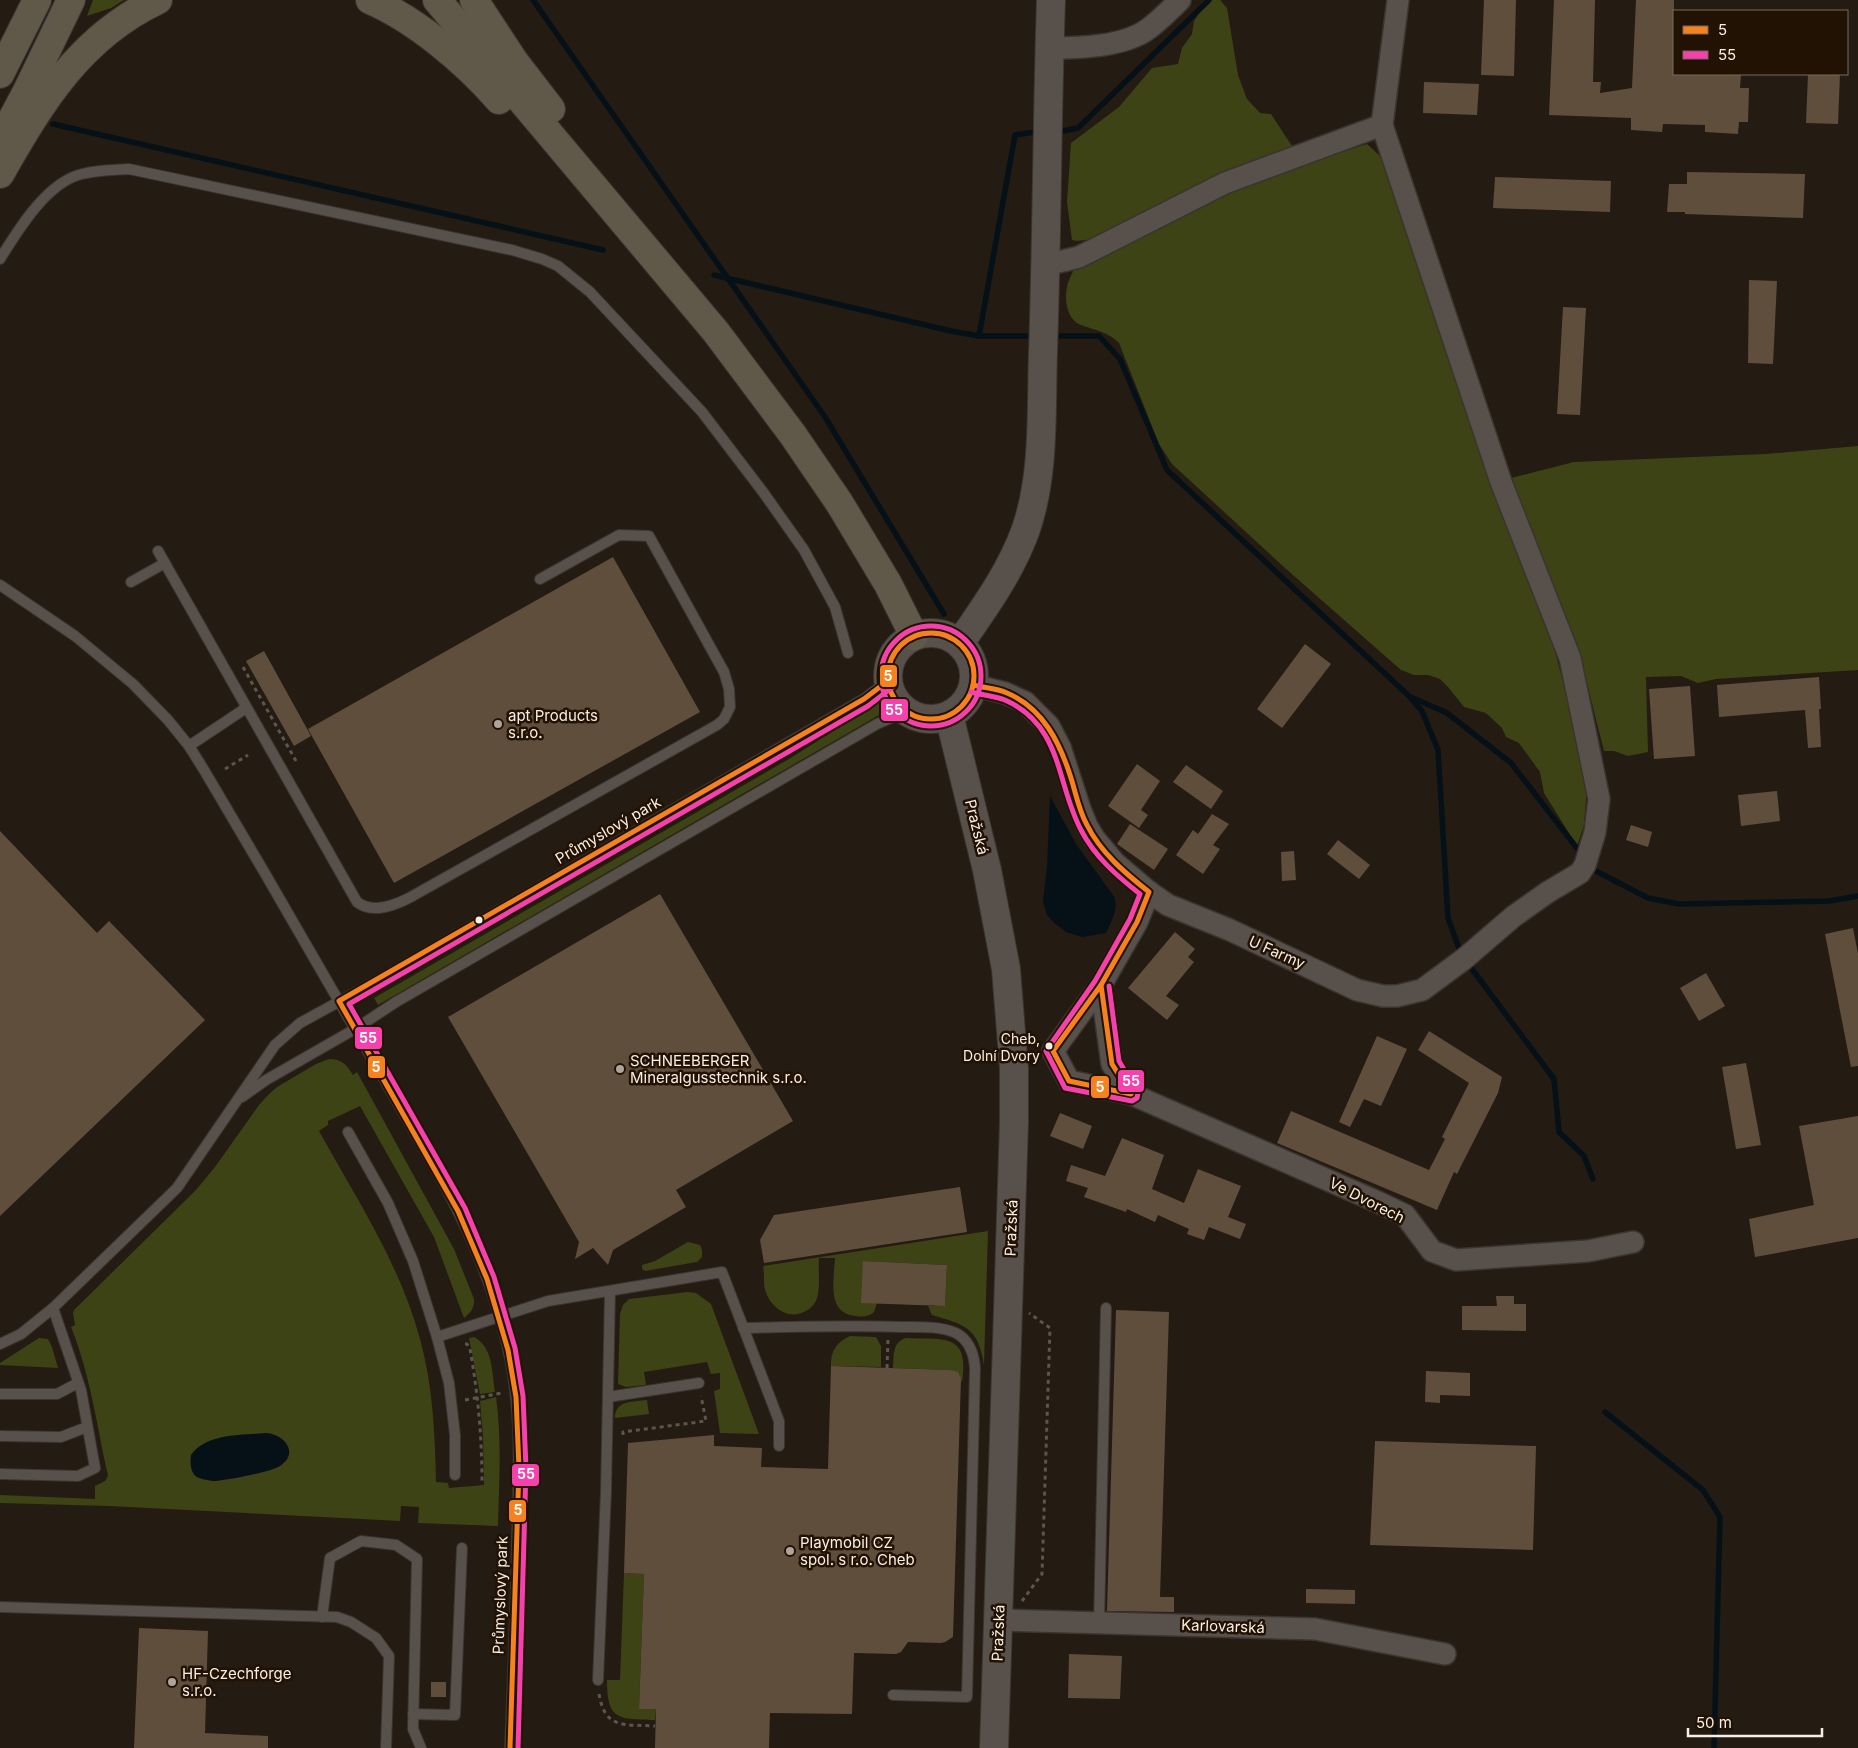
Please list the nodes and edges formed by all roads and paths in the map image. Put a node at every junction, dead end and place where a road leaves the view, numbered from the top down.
1 (37, 0) edge
2 (71, 0) edge
3 (158, 0) edge
4 (370, 0) edge
5 (437, 0) edge
6 (474, 0) edge
7 (1051, 0) edge
8 (1180, 0) edge
9 (1398, 0) edge
10 (1049, 48) junction
11 (0, 74) edge
12 (1382, 125) junction
13 (0, 141) edge
14 (0, 174) edge
15 (643, 248) junction
16 (0, 259) edge
17 (1046, 265) junction
18 (158, 551) dead end
19 (165, 563) junction
20 (540, 578) dead end
21 (131, 582) dead end
22 (0, 584) edge
23 (914, 636) junction
24 (960, 643) junction
25 (848, 653) dead end
26 (243, 667) dead end
27 (889, 680) junction
28 (973, 685) junction
29 (246, 708) junction
30 (907, 711) junction
31 (949, 715) junction
32 (189, 746) junction
33 (248, 755) dead end
34 (296, 761) dead end
35 (225, 769) dead end
36 (1149, 892) junction
37 (1101, 985) junction
38 (339, 1001) junction
39 (356, 1029) junction
40 (1131, 1094) junction
41 (238, 1100) junction
42 (348, 1132) dead end
43 (1633, 1242) dead end
44 (610, 1291) junction
45 (53, 1308) junction
46 (1106, 1308) dead end
47 (1024, 1309) dead end
48 (500, 1317) junction
49 (889, 1326) junction
50 (743, 1328) junction
51 (437, 1337) junction
52 (0, 1344) edge
53 (441, 1351) junction
54 (887, 1368) dead end
55 (78, 1383) junction
56 (699, 1383) joint
57 (515, 1391) junction
58 (0, 1394) edge
59 (478, 1398) junction
60 (608, 1398) junction
61 (465, 1400) dead end
62 (87, 1427) junction
63 (0, 1436) edge
64 (622, 1441) dead end
65 (778, 1446) dead end
66 (0, 1474) edge
67 (455, 1475) dead end
68 (482, 1484) dead end
69 (462, 1548) dead end
70 (0, 1607) edge
71 (322, 1616) junction
72 (1010, 1620) junction
73 (1099, 1623) junction
74 (1445, 1654) dead end
75 (598, 1680) joint
76 (893, 1695) dead end
77 (413, 1714) junction
78 (655, 1726) dead end
79 (386, 1748) edge
80 (421, 1748) edge
81 (510, 1748) edge
82 (994, 1748) edge

1 - 11 highway
2 - 13 highway
3 - 14 highway
4 - 15 highway
5 - 15 highway
6 - 15 highway
7 - 10 main road
8 - 10 street
9 - 12 street
10 - 17 main road
12 - 17 street
12 - 36 street, U Farmy
15 - 23 highway
16 - 25 lane
17 - 24 main road
18 - 19 lane
19 - 21 lane
19 - 29 lane
20 - 29 lane
22 - 32 lane, Průmyslový park
23 - 24 main road
23 - 27 main road
24 - 28 main road
26 - 34 path
27 - 30 main road
27 - 38 lane, Průmyslový park
28 - 31 main road
28 - 36 street, U Farmy
29 - 32 lane
30 - 31 main road
30 - 39 lane
31 - 72 main road, Pražská
32 - 38 lane, Průmyslový park
33 - 35 path
36 - 37 street, Ve Dvorech
37 - 40 street
37 - 40 street, Ve Dvorech
38 - 39 lane, Průmyslový park
38 - 41 lane
39 - 41 lane
39 - 48 lane, Průmyslový park
40 - 43 street, Ve Dvorech
41 - 45 lane
42 - 51 lane
44 - 48 lane
44 - 50 lane
44 - 60 lane
45 - 52 lane
45 - 55 lane
46 - 73 lane
47 - 72 path
48 - 51 lane
48 - 57 lane, Průmyslový park
49 - 50 lane
49 - 54 path
49 - 76 lane
50 - 65 lane
51 - 53 lane
53 - 59 path
53 - 67 lane
55 - 58 lane
55 - 62 lane
56 - 60 lane
56 - 64 path
57 - 59 path
57 - 81 lane, Průmyslový park
59 - 61 path
59 - 68 path
60 - 75 lane
62 - 63 lane
62 - 66 lane
69 - 77 lane
70 - 71 lane
71 - 77 lane
71 - 79 lane
72 - 73 street, Karlovarská
72 - 82 main road, Pražská
73 - 74 street, Karlovarská
75 - 78 path
77 - 80 lane

